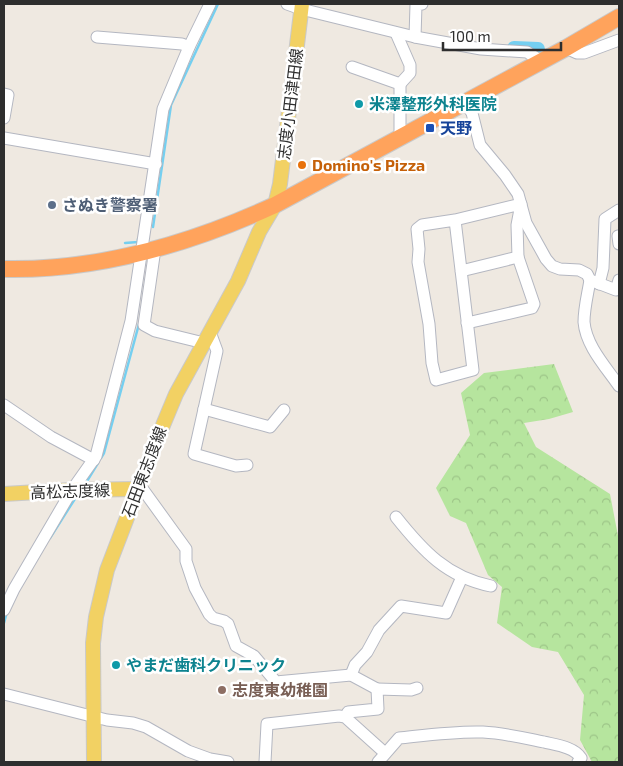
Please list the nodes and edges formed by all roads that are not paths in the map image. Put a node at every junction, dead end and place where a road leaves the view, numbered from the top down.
1 (210, 4) edge
2 (287, 4) edge
3 (418, 4) edge
4 (301, 6) edge
5 (619, 18) edge
6 (396, 34) junction
7 (97, 37) dead end
8 (415, 37) junction
9 (619, 40) edge
10 (189, 47) junction
11 (566, 48) junction
12 (541, 61) junction
13 (352, 67) dead end
14 (400, 84) junction
15 (4, 94) edge
16 (465, 102) junction
17 (4, 118) edge
18 (400, 137) junction
19 (4, 138) edge
20 (156, 164) junction
21 (521, 204) junction
22 (275, 205) junction
23 (619, 210) edge
24 (455, 220) junction
25 (148, 251) junction
26 (518, 257) junction
27 (4, 269) edge
28 (461, 271) junction
29 (619, 280) edge
30 (595, 282) junction
31 (467, 323) junction
32 (207, 337) junction
33 (619, 386) edge
34 (4, 406) edge
35 (204, 409) junction
36 (284, 410) dead end
37 (94, 460) junction
38 (247, 465) dead end
39 (138, 487) junction
40 (72, 490) junction
41 (4, 494) edge
42 (396, 518) dead end
43 (462, 577) junction
44 (491, 586) dead end
45 (4, 610) edge
46 (351, 676) junction
47 (417, 688) dead end
48 (377, 690) junction
49 (4, 694) edge
50 (93, 715) junction
51 (345, 718) junction
52 (382, 758) edge
53 (94, 762) edge
54 (228, 762) edge
55 (265, 762) edge
56 (578, 762) edge

1 - 10 street
2 - 4 street
3 - 8 street
4 - 6 street
4 - 22 main road, 志度小田津田線
5 - 11 highway
6 - 8 street
6 - 14 street
7 - 10 street
8 - 12 street
9 - 11 street
10 - 20 street
11 - 12 highway
12 - 16 highway
13 - 14 street
14 - 18 street
15 - 17 street
16 - 18 highway
16 - 21 street
18 - 22 highway
19 - 20 street
20 - 25 street
21 - 24 street
21 - 26 street
21 - 30 street
22 - 25 highway
22 - 32 main road, 石田東志度線
23 - 30 street
24 - 28 street
24 - 31 street
25 - 27 highway
25 - 32 street
25 - 37 street
26 - 28 street
26 - 31 street
28 - 31 street
29 - 30 street
30 - 33 street
32 - 35 street
32 - 39 main road, 石田東志度線
34 - 37 street
35 - 36 street
35 - 38 street
37 - 40 street
39 - 40 main road, 高松志度線
39 - 46 street
39 - 50 main road, 石田東志度線
40 - 41 main road, 高松志度線
40 - 45 street
42 - 43 street
43 - 44 street
43 - 46 street
46 - 48 street
47 - 48 street
48 - 51 street
49 - 50 street
50 - 53 main road, 石田東志度線
50 - 54 street
51 - 52 street
51 - 55 street
52 - 56 street

